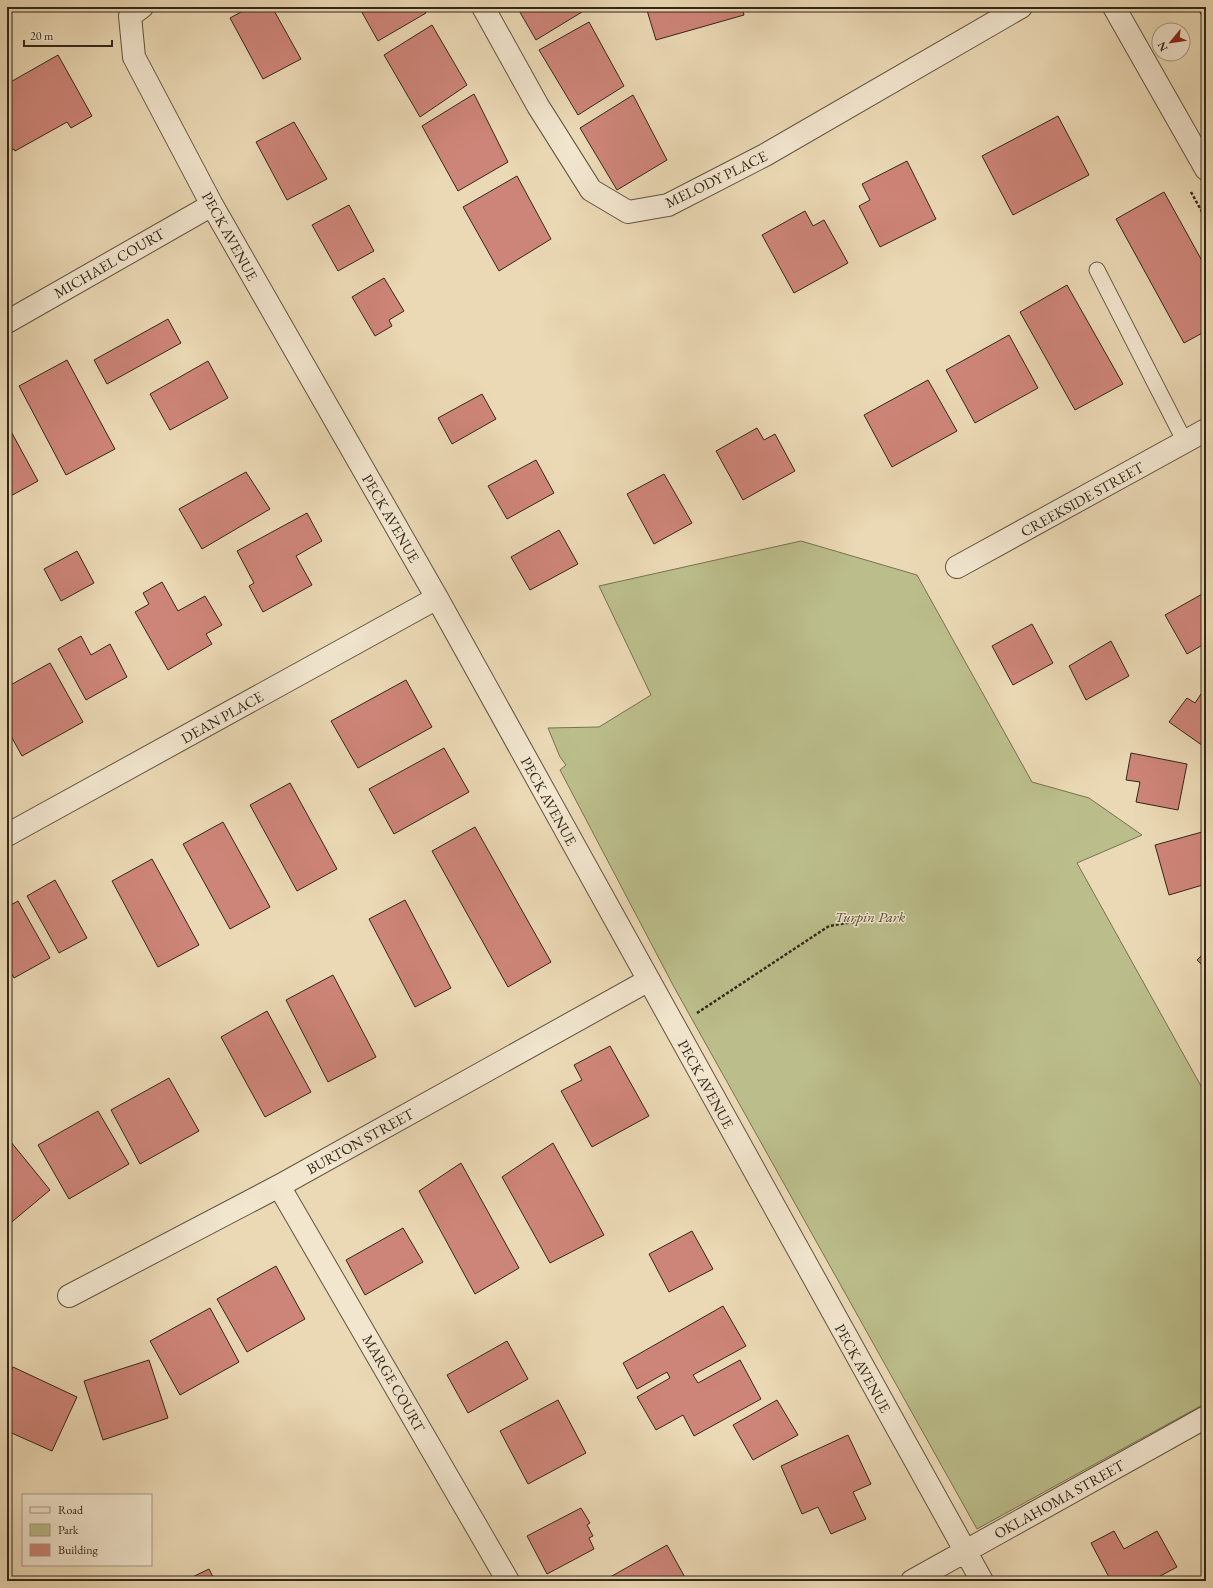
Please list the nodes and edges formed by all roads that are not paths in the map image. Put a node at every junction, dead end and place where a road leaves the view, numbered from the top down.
1 (483, 7) edge
2 (1021, 7) edge
3 (1114, 7) edge
4 (136, 12) edge
5 (1206, 169) edge
6 (212, 205) junction
7 (1096, 270) dead end
8 (7, 322) edge
9 (1206, 430) edge
10 (1185, 442) junction
11 (957, 567) dead end
12 (437, 598) junction
13 (7, 835) edge
14 (649, 980) junction
15 (279, 1186) junction
16 (69, 1296) dead end
17 (1206, 1417) edge
18 (965, 1552) junction
19 (508, 1581) edge
20 (912, 1581) edge
21 (982, 1581) edge

1 - 2 street, MELODY PLACE
3 - 5 street
4 - 6 street, PECK AVENUE
6 - 8 street, MICHAEL COURT
6 - 12 street, PECK AVENUE
7 - 10 lane
9 - 10 street, CREEKSIDE STREET
10 - 11 street, CREEKSIDE STREET
12 - 13 street, DEAN PLACE
12 - 14 street, PECK AVENUE
14 - 15 street, BURTON STREET
14 - 18 street, PECK AVENUE
15 - 16 street, BURTON STREET
15 - 19 street, MARGE COURT
17 - 18 street, OKLAHOMA STREET
18 - 20 street, OKLAHOMA STREET
18 - 21 street, PECK AVENUE

